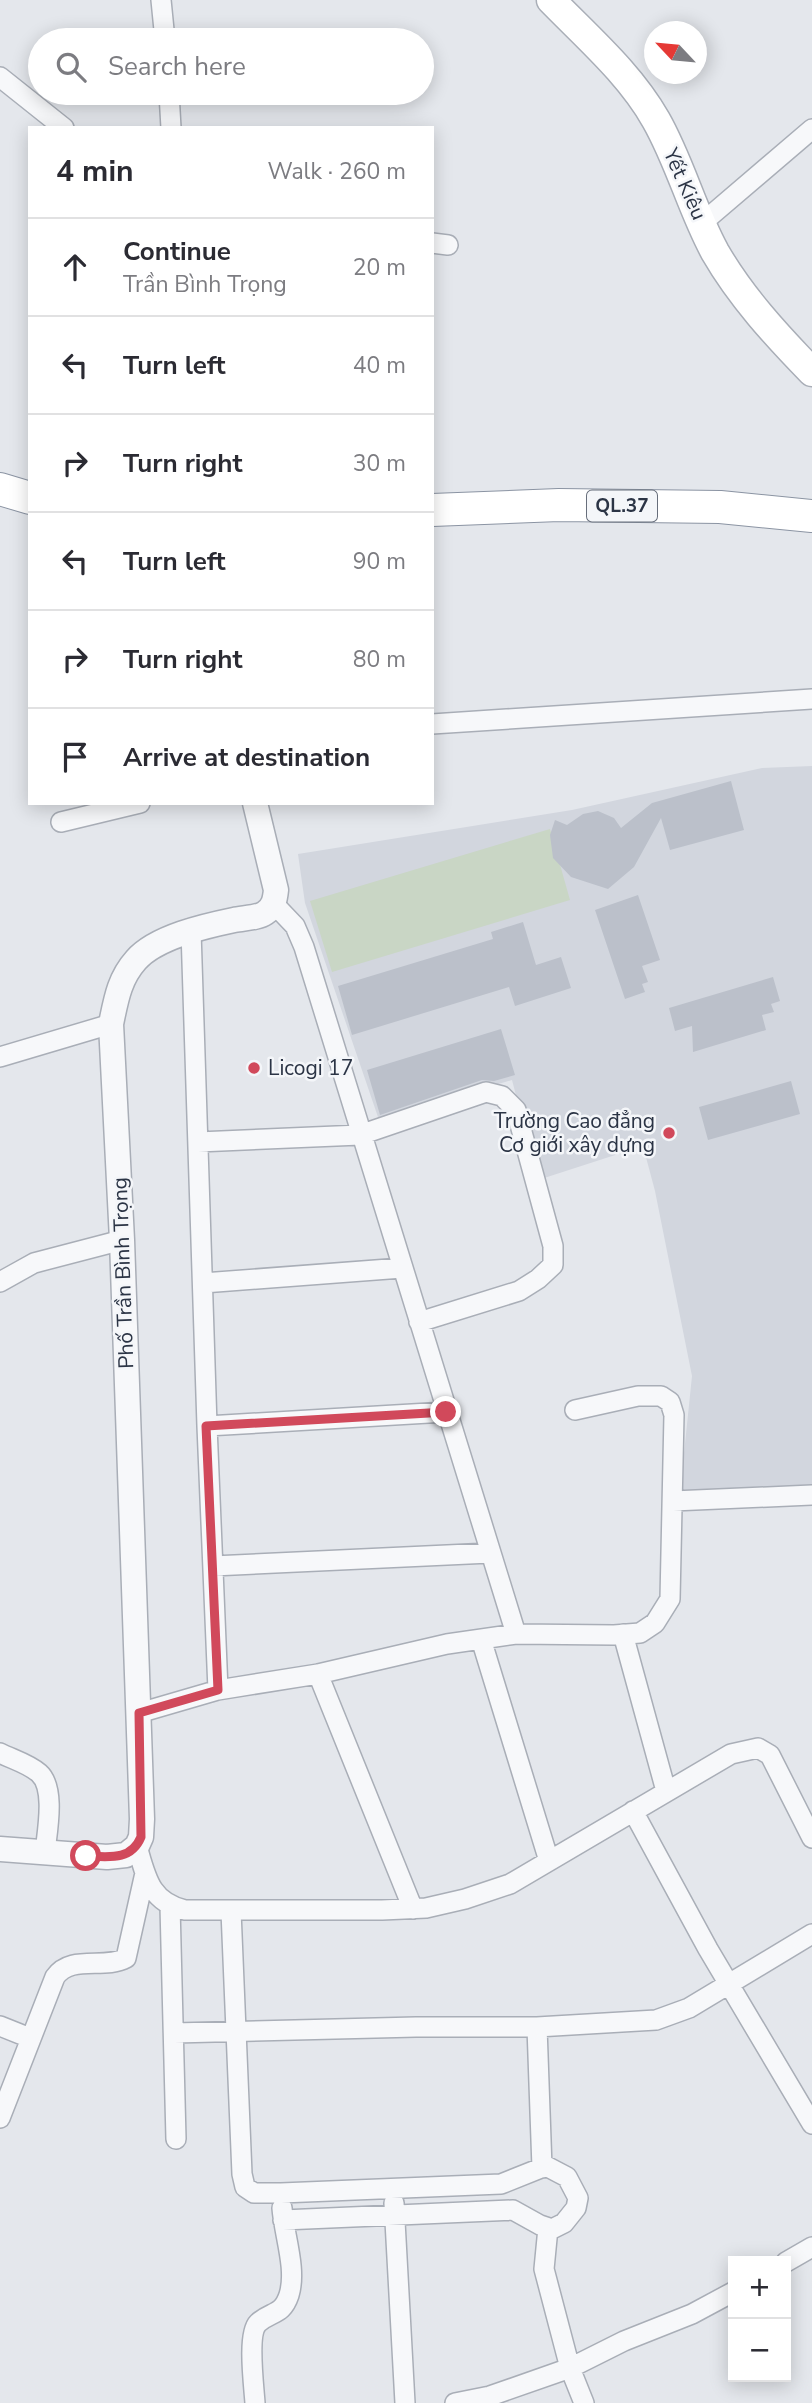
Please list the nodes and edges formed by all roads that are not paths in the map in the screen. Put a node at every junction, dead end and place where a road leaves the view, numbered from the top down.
1 (161, 0) edge
2 (551, 0) edge
3 (164, 28) edge
4 (0, 77) edge
5 (28, 99) edge
6 (35, 105) edge
7 (170, 105) edge
8 (61, 126) edge
9 (171, 126) edge
10 (812, 130) edge
11 (702, 223) junction
12 (812, 372) edge
13 (0, 489) edge
14 (28, 497) edge
15 (434, 510) edge
16 (812, 516) edge
17 (812, 698) edge
18 (434, 724) edge
19 (132, 805) edge
20 (255, 805) edge
21 (61, 822) dead end
22 (274, 904) junction
23 (191, 931) junction
24 (111, 1024) junction
25 (0, 1057) edge
26 (360, 1135) junction
27 (198, 1142) junction
28 (122, 1240) junction
29 (402, 1268) junction
30 (0, 1282) edge
31 (203, 1283) junction
32 (419, 1322) junction
33 (575, 1410) dead end
34 (446, 1412) junction
35 (206, 1426) junction
36 (812, 1495) edge
37 (673, 1501) junction
38 (491, 1553) junction
39 (213, 1566) junction
40 (516, 1634) junction
41 (623, 1634) junction
42 (481, 1639) junction
43 (318, 1674) junction
44 (218, 1690) junction
45 (139, 1713) junction
46 (0, 1753) edge
47 (666, 1791) junction
48 (633, 1811) junction
49 (812, 1838) edge
50 (137, 1846) junction
51 (0, 1849) edge
52 (46, 1853) junction
53 (549, 1861) junction
54 (145, 1873) junction
55 (170, 1906) junction
56 (413, 1909) junction
57 (231, 1912) junction
58 (812, 1934) edge
59 (730, 1985) junction
60 (0, 2026) edge
61 (537, 2027) junction
62 (236, 2031) junction
63 (174, 2033) junction
64 (30, 2038) junction
65 (0, 2118) edge
66 (812, 2124) edge
67 (177, 2139) dead end
68 (542, 2168) junction
69 (393, 2188) junction
70 (281, 2193) junction
71 (394, 2214) junction
72 (283, 2220) junction
73 (548, 2228) junction
74 (812, 2247) edge
75 (791, 2259) edge
76 (728, 2295) edge
77 (570, 2368) junction
78 (255, 2403) edge
79 (405, 2403) edge
80 (455, 2403) edge
81 (584, 2403) edge

1 - 3 street
2 - 11 main road, Yết Kiêu
4 - 5 street
6 - 8 street
7 - 9 street
10 - 11 street
11 - 12 main road, Yết Kiêu
13 - 14 highway
15 - 16 highway, QL.37
17 - 18 street
19 - 21 street
20 - 22 street
22 - 23 street, Phố Trần Bình Trọng
22 - 26 street
23 - 24 street, Phố Trần Bình Trọng
23 - 27 street
24 - 25 street
24 - 28 street, Phố Trần Bình Trọng
26 - 27 street
26 - 29 street
26 - 32 street
27 - 31 street
28 - 30 street
28 - 45 street, Phố Trần Bình Trọng
29 - 31 street
29 - 32 street
31 - 35 street
32 - 34 street
33 - 37 street
34 - 35 street
34 - 38 street
35 - 39 street
36 - 37 street
37 - 41 street
38 - 39 street
38 - 40 street
39 - 44 street
40 - 41 street
40 - 42 street
41 - 47 street
42 - 43 street
42 - 53 street
43 - 44 street
43 - 56 street
44 - 45 street
45 - 50 street, Phố Trần Bình Trọng
46 - 52 street
47 - 48 street
47 - 49 street
48 - 53 street
48 - 59 street
50 - 52 street
50 - 54 street
51 - 52 street
53 - 56 street
54 - 55 street
54 - 64 street
55 - 57 street
55 - 63 street
56 - 57 street
57 - 62 street
58 - 59 street
59 - 61 street
59 - 66 street
60 - 64 street
61 - 62 street
61 - 68 street
62 - 63 street
62 - 70 street
63 - 67 street
64 - 65 street
68 - 69 street
68 - 73 street
69 - 70 street
69 - 71 street
70 - 72 street
71 - 72 street
71 - 73 street
71 - 79 street
72 - 78 street
73 - 77 street
74 - 75 street
76 - 77 street
77 - 80 street
77 - 81 street

